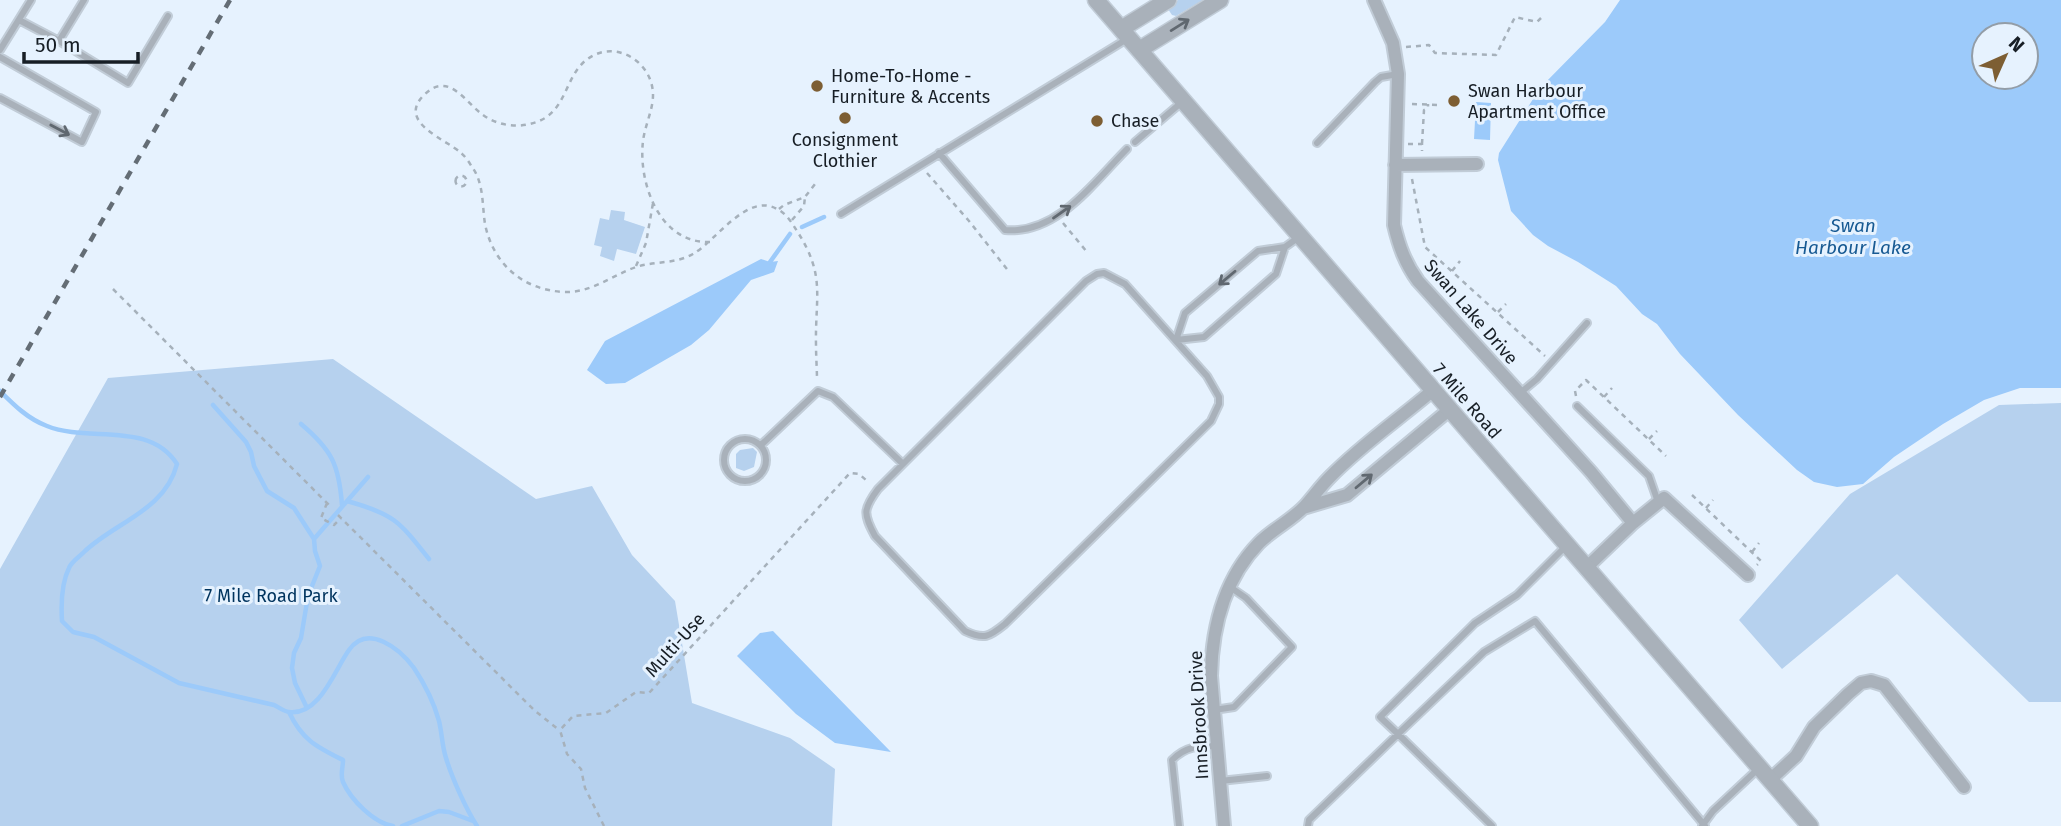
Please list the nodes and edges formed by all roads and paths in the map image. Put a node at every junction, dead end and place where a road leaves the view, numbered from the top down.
1 (31, 0) edge
2 (84, 0) edge
3 (1096, 0) edge
4 (1168, 0) edge
5 (1220, 0) edge
6 (1374, 0) edge
7 (168, 16) dead end
8 (1541, 18) dead end
9 (19, 20) junction
10 (1130, 39) junction
11 (59, 41) junction
12 (0, 50) edge
13 (0, 57) edge
14 (1406, 58) dead end
15 (1398, 74) junction
16 (0, 97) edge
17 (1183, 102) junction
18 (1409, 103) dead end
19 (1428, 104) junction
20 (1440, 105) dead end
21 (1135, 142) dead end
22 (1317, 143) dead end
23 (1408, 144) dead end
24 (1422, 144) junction
25 (1127, 149) dead end
26 (939, 153) junction
27 (1477, 164) dead end
28 (1421, 165) junction
29 (919, 166) junction
30 (1395, 166) junction
31 (476, 173) junction
32 (466, 178) dead end
33 (1412, 179) dead end
34 (815, 184) dead end
35 (805, 197) junction
36 (653, 202) junction
37 (779, 209) junction
38 (841, 214) dead end
39 (1057, 217) junction
40 (790, 221) junction
41 (1301, 236) junction
42 (709, 242) junction
43 (1285, 247) junction
44 (1087, 252) dead end
45 (1460, 261) dead end
46 (635, 268) junction
47 (1452, 271) junction
48 (1010, 273) dead end
49 (113, 289) dead end
50 (1506, 304) dead end
51 (1498, 312) junction
52 (1587, 323) dead end
53 (1177, 340) junction
54 (1552, 362) junction
55 (1612, 388) dead end
56 (818, 391) junction
57 (1432, 391) junction
58 (1519, 394) junction
59 (1604, 397) junction
60 (1577, 406) joint
61 (1449, 410) junction
62 (1657, 431) dead end
63 (1649, 439) junction
64 (761, 445) junction
65 (1666, 456) dead end
66 (903, 464) junction
67 (866, 480) dead end
68 (1692, 495) dead end
69 (1713, 500) dead end
70 (1658, 502) junction
71 (327, 503) junction
72 (332, 508) dead end
73 (1302, 508) junction
74 (1706, 508) junction
75 (1633, 523) junction
76 (1759, 543) dead end
77 (1566, 545) junction
78 (1752, 551) junction
79 (1586, 568) junction
80 (1748, 575) joint
81 (1229, 586) junction
82 (1214, 710) junction
83 (560, 730) junction
84 (1398, 734) junction
85 (1217, 746) junction
86 (1764, 774) junction
87 (1267, 776) dead end
88 (1220, 780) junction
89 (1964, 786) dead end
90 (1703, 825) edge
91 (604, 826) edge
92 (1179, 826) edge
93 (1224, 826) edge
94 (1308, 826) edge
95 (1492, 826) edge
96 (1810, 826) edge

1 - 9 lane
2 - 11 lane
3 - 10 street, 7 Mile Road
4 - 10 street
10 -> 5 street
6 - 15 street, Swan Lake Drive
7 - 11 lane
8 - 14 path
9 - 11 lane
9 - 12 lane
10 - 17 street, 7 Mile Road
10 - 26 lane
16 -> 13 lane
15 - 22 lane
15 - 30 street, Swan Lake Drive
17 - 21 lane
17 - 41 street, 7 Mile Road
18 - 19 path
19 - 20 path
19 - 24 path
23 - 24 path
24 - 28 path
39 -> 25 lane
26 - 29 lane
26 - 39 lane
27 - 28 street
28 - 30 street
29 - 38 lane
29 - 48 path
30 - 58 street, Swan Lake Drive
31 - 32 path
31 - 36 path
31 - 46 path
33 - 47 path
34 - 35 path
35 - 37 path
35 - 40 path
36 - 42 path
36 - 46 path
37 - 40 path
37 - 42 path
39 - 44 path
40 - 56 path
41 - 43 lane
41 - 57 street, 7 Mile Road
42 - 46 path
43 -> 53 lane
43 - 53 lane
45 - 47 path
47 - 51 path
49 - 71 path
50 - 51 path
51 - 54 path
52 - 54 lane
53 - 66 lane
53 - 66 lane
54 - 58 lane
55 - 59 path
56 - 64 lane
56 - 66 lane
57 - 61 street, 7 Mile Road
57 - 73 street, Innsbrook Drive
58 - 75 street, Swan Lake Drive
59 - 60 path
59 - 63 path
60 - 70 lane
73 -> 61 street, Innsbrook Drive
61 - 77 street, 7 Mile Road
62 - 63 path
63 - 65 path
64 - 64 lane
67 - 83 path, Multi-Use
68 - 74 path
69 - 74 path
70 - 75 street
70 - 80 street
71 - 72 path
71 - 83 path
73 - 81 street, Innsbrook Drive
74 - 78 path
75 - 79 street
76 - 78 path
77 - 79 street, 7 Mile Road
77 - 84 lane
78 - 80 path
79 - 86 street, 7 Mile Road
81 - 82 street, Innsbrook Drive
81 - 82 lane
82 - 85 street, Innsbrook Drive
83 - 91 path
84 - 90 lane
84 - 94 lane
84 - 95 lane
85 - 88 street, Innsbrook Drive
85 - 92 lane
86 - 89 street
86 - 90 lane
86 - 96 street, 7 Mile Road
87 - 88 lane
88 - 93 street, Innsbrook Drive

